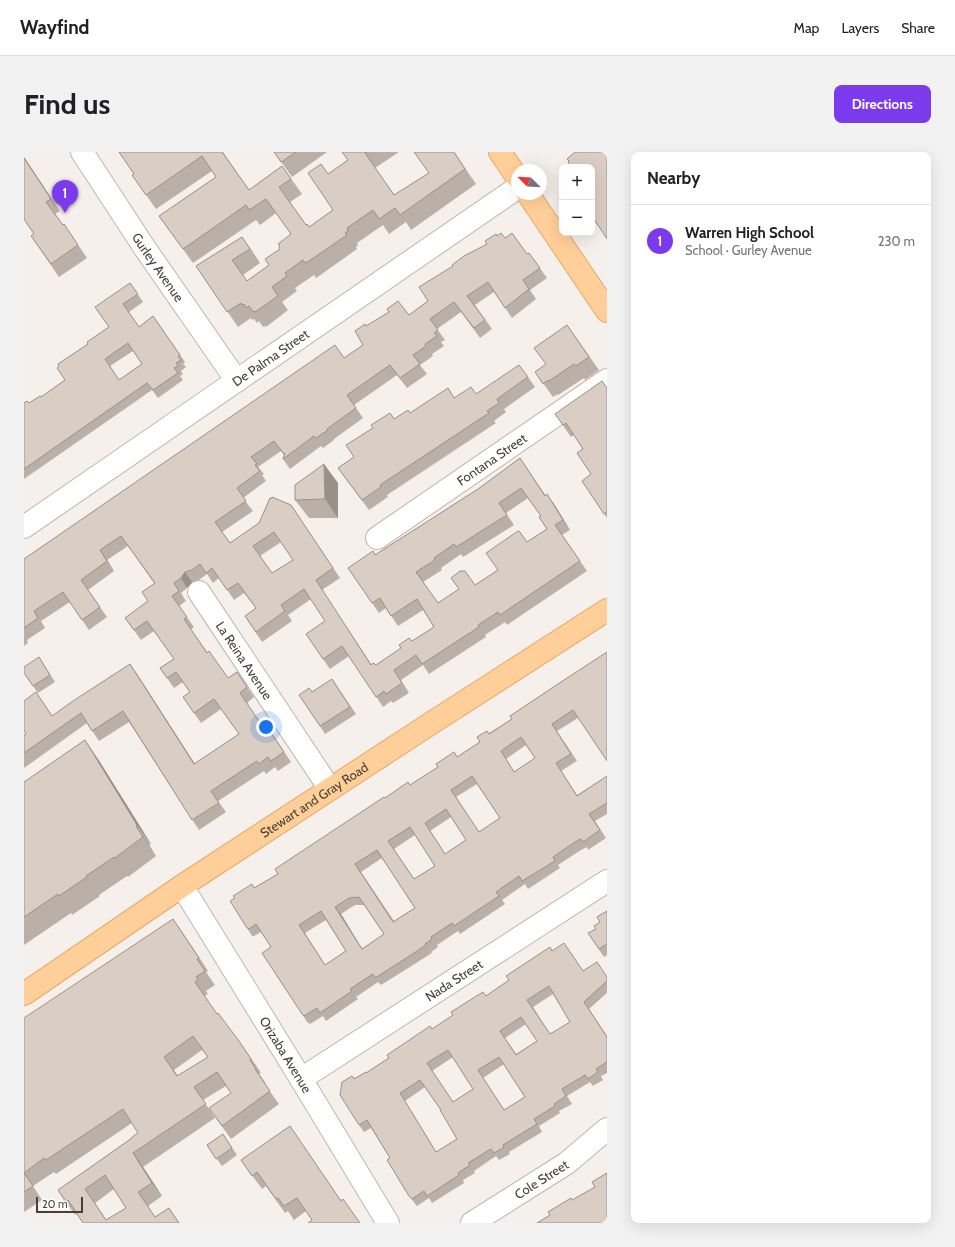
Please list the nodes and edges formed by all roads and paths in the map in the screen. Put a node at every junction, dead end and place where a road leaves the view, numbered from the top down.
1 (82, 152) edge
2 (500, 152) edge
3 (511, 168) edge
4 (511, 192) edge
5 (532, 200) edge
6 (607, 311) edge
7 (607, 380) edge
8 (237, 381) junction
9 (24, 527) edge
10 (377, 538) dead end
11 (199, 592) dead end
12 (607, 610) edge
13 (330, 789) junction
14 (607, 881) edge
15 (182, 886) junction
16 (24, 994) edge
17 (301, 1079) junction
18 (607, 1130) edge
19 (388, 1223) edge
20 (472, 1223) edge

1 - 8 street, Gurley Avenue
2 - 3 main road
4 - 8 street, De Palma Street
5 - 6 main road
7 - 10 street, Fontana Street
8 - 9 street, De Palma Street
11 - 13 street, La Reina Avenue
12 - 13 main road, Stewart and Gray Road
13 - 15 main road, Stewart and Gray Road
14 - 17 street, Nada Street
15 - 16 main road, Stewart and Gray Road
15 - 17 street, Orizaba Avenue
17 - 19 street, Orizaba Avenue
18 - 20 street, Cole Street

